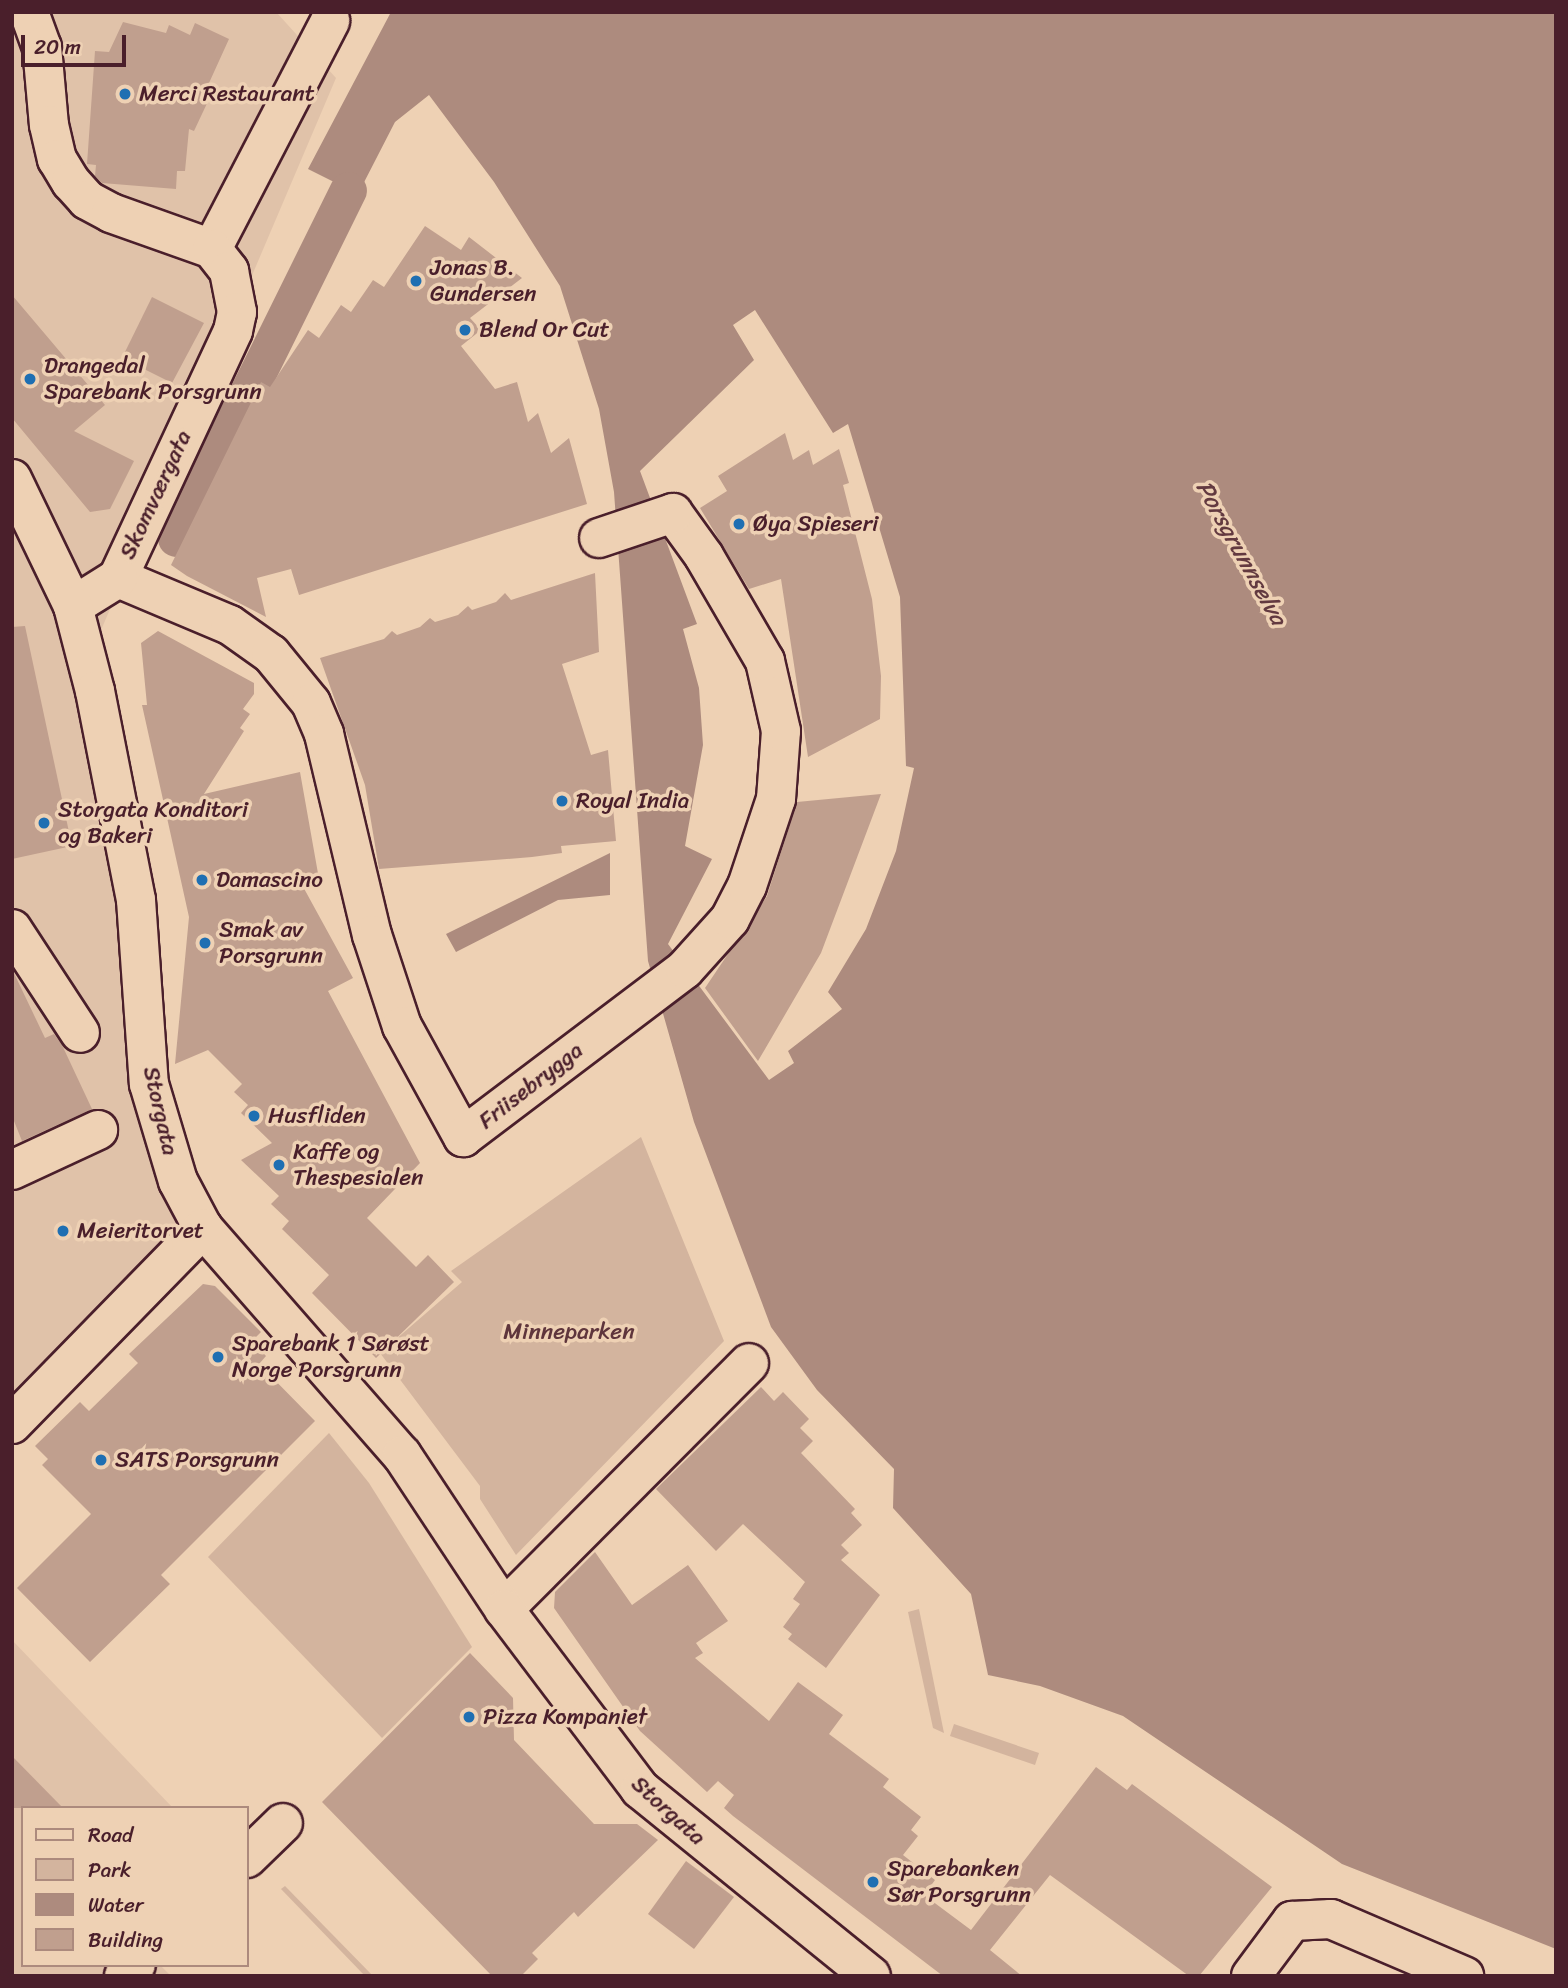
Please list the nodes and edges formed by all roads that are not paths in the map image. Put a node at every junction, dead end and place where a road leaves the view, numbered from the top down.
1 (29, 12) edge
2 (330, 21) dead end
3 (212, 249) junction
4 (12, 479) edge
5 (599, 538) dead end
6 (118, 578) junction
7 (72, 606) junction
8 (12, 929) edge
9 (80, 1033) dead end
10 (98, 1130) dead end
11 (12, 1170) edge
12 (203, 1228) junction
13 (749, 1363) dead end
14 (12, 1424) edge
15 (504, 1609) junction
16 (283, 1823) dead end
17 (248, 1857) edge
18 (870, 1976) edge
19 (1251, 1976) edge
20 (1464, 1976) edge

1 - 3 street
2 - 3 street
3 - 6 street, Skomværgata
4 - 7 street, Storgata
5 - 6 street, Friisebrygga
6 - 7 street, Skomværgata
7 - 12 street, Storgata
8 - 9 street
10 - 11 street
12 - 14 street
12 - 15 street, Storgata
13 - 15 street
15 - 18 street, Storgata
16 - 17 street
19 - 20 street

